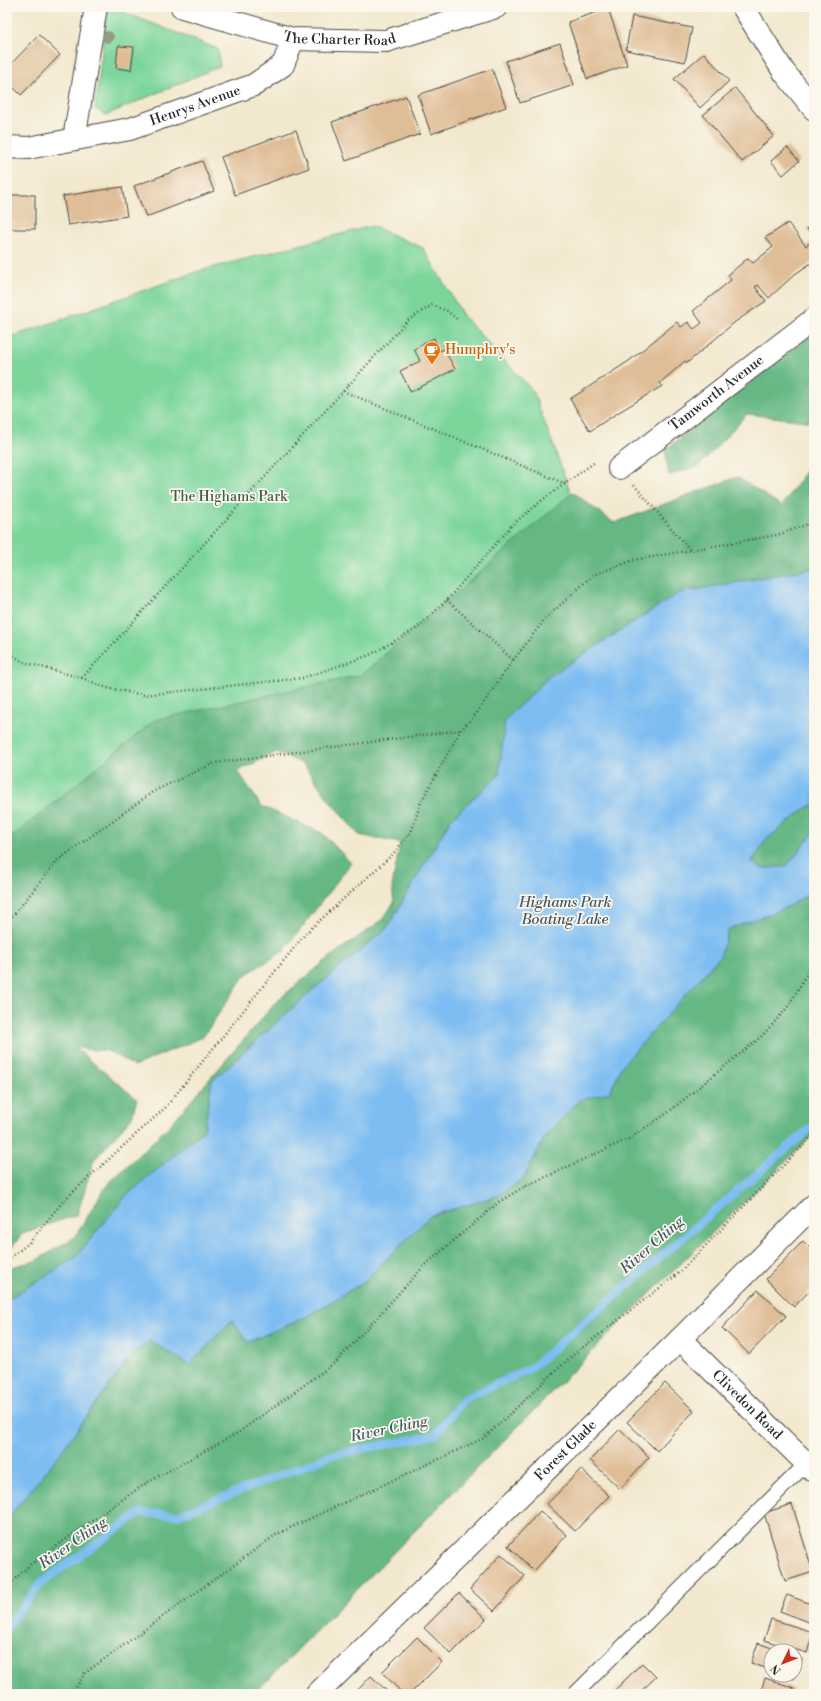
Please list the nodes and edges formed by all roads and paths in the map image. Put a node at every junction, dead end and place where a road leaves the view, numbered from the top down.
1 (96, 7) edge
2 (182, 7) edge
3 (496, 7) edge
4 (743, 7) edge
5 (293, 39) junction
6 (814, 109) edge
7 (74, 139) junction
8 (7, 147) edge
9 (457, 319) dead end
10 (814, 319) edge
11 (343, 391) junction
12 (619, 468) junction
13 (566, 484) junction
14 (814, 522) edge
15 (690, 550) junction
16 (447, 600) junction
17 (7, 651) edge
18 (514, 660) junction
19 (82, 678) junction
20 (461, 730) junction
21 (7, 923) edge
22 (814, 962) edge
23 (814, 1134) edge
24 (814, 1205) edge
25 (7, 1260) edge
26 (680, 1339) junction
27 (811, 1467) edge
28 (7, 1587) edge
29 (72, 1694) edge
30 (317, 1694) edge
31 (575, 1694) edge

1 - 7 street
2 - 5 street, The Charter Road
3 - 5 street, The Charter Road
4 - 6 street
5 - 7 street, Henrys Avenue
7 - 8 street, Henrys Avenue
9 - 11 path
10 - 12 street, Tamworth Avenue
11 - 13 path
11 - 19 path
12 - 13 path
12 - 15 path
13 - 16 path
14 - 15 path
15 - 18 path
16 - 18 path
16 - 19 path
17 - 19 path
18 - 20 path
20 - 21 path
20 - 25 path
22 - 28 path
23 - 29 path
24 - 26 street, Forest Glade
26 - 27 street, Clivedon Road
26 - 30 street, Forest Glade
27 - 31 lane

